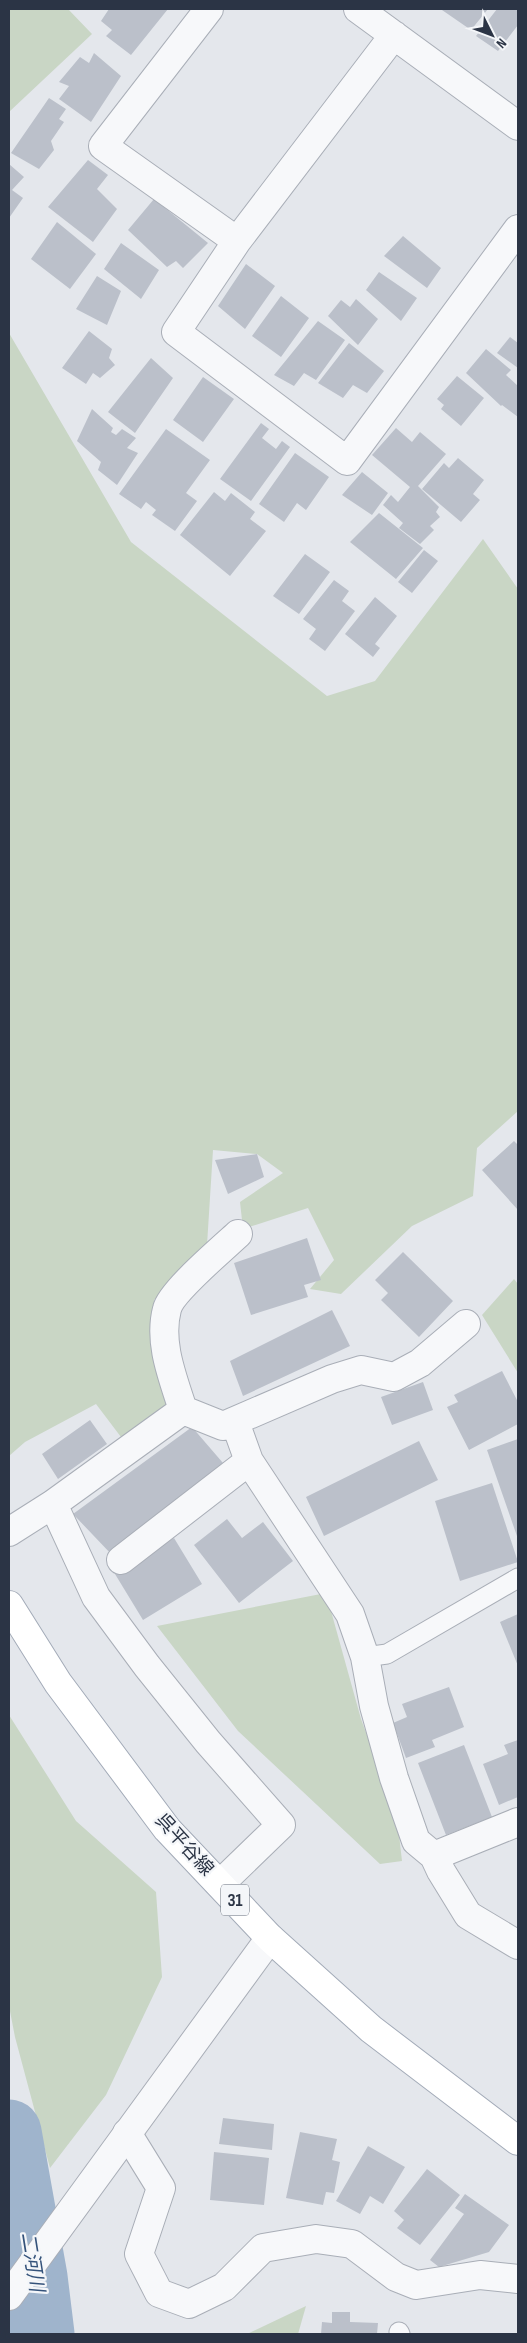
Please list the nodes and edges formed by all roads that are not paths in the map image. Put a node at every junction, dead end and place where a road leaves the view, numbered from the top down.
1 (209, 9) edge
2 (358, 9) edge
3 (394, 34) junction
4 (518, 126) edge
5 (518, 229) edge
6 (237, 241) junction
7 (238, 1234) dead end
8 (466, 1324) dead end
9 (183, 1410) junction
10 (235, 1422) junction
11 (249, 1461) junction
12 (52, 1504) junction
13 (9, 1532) edge
14 (121, 1560) dead end
15 (518, 1578) edge
16 (9, 1605) edge
17 (365, 1657) junction
18 (518, 1822) edge
19 (434, 1856) junction
20 (220, 1884) junction
21 (270, 1938) junction
22 (518, 1945) edge
23 (127, 2133) junction
24 (518, 2141) edge
25 (518, 2279) edge
26 (9, 2296) edge

1 - 6 street
2 - 3 street
3 - 4 street
3 - 6 street
5 - 6 street
7 - 9 street
8 - 10 street
9 - 10 street
9 - 12 street
10 - 11 street
11 - 14 street
11 - 17 street
12 - 13 street
12 - 20 street
15 - 17 lane
16 - 20 main road, 呉平谷線 / 31
17 - 19 street
18 - 19 street
19 - 22 street
20 - 21 main road, 呉平谷線 / 31
21 - 23 street
21 - 24 main road, 呉平谷線 / 31
23 - 25 street
23 - 26 street

